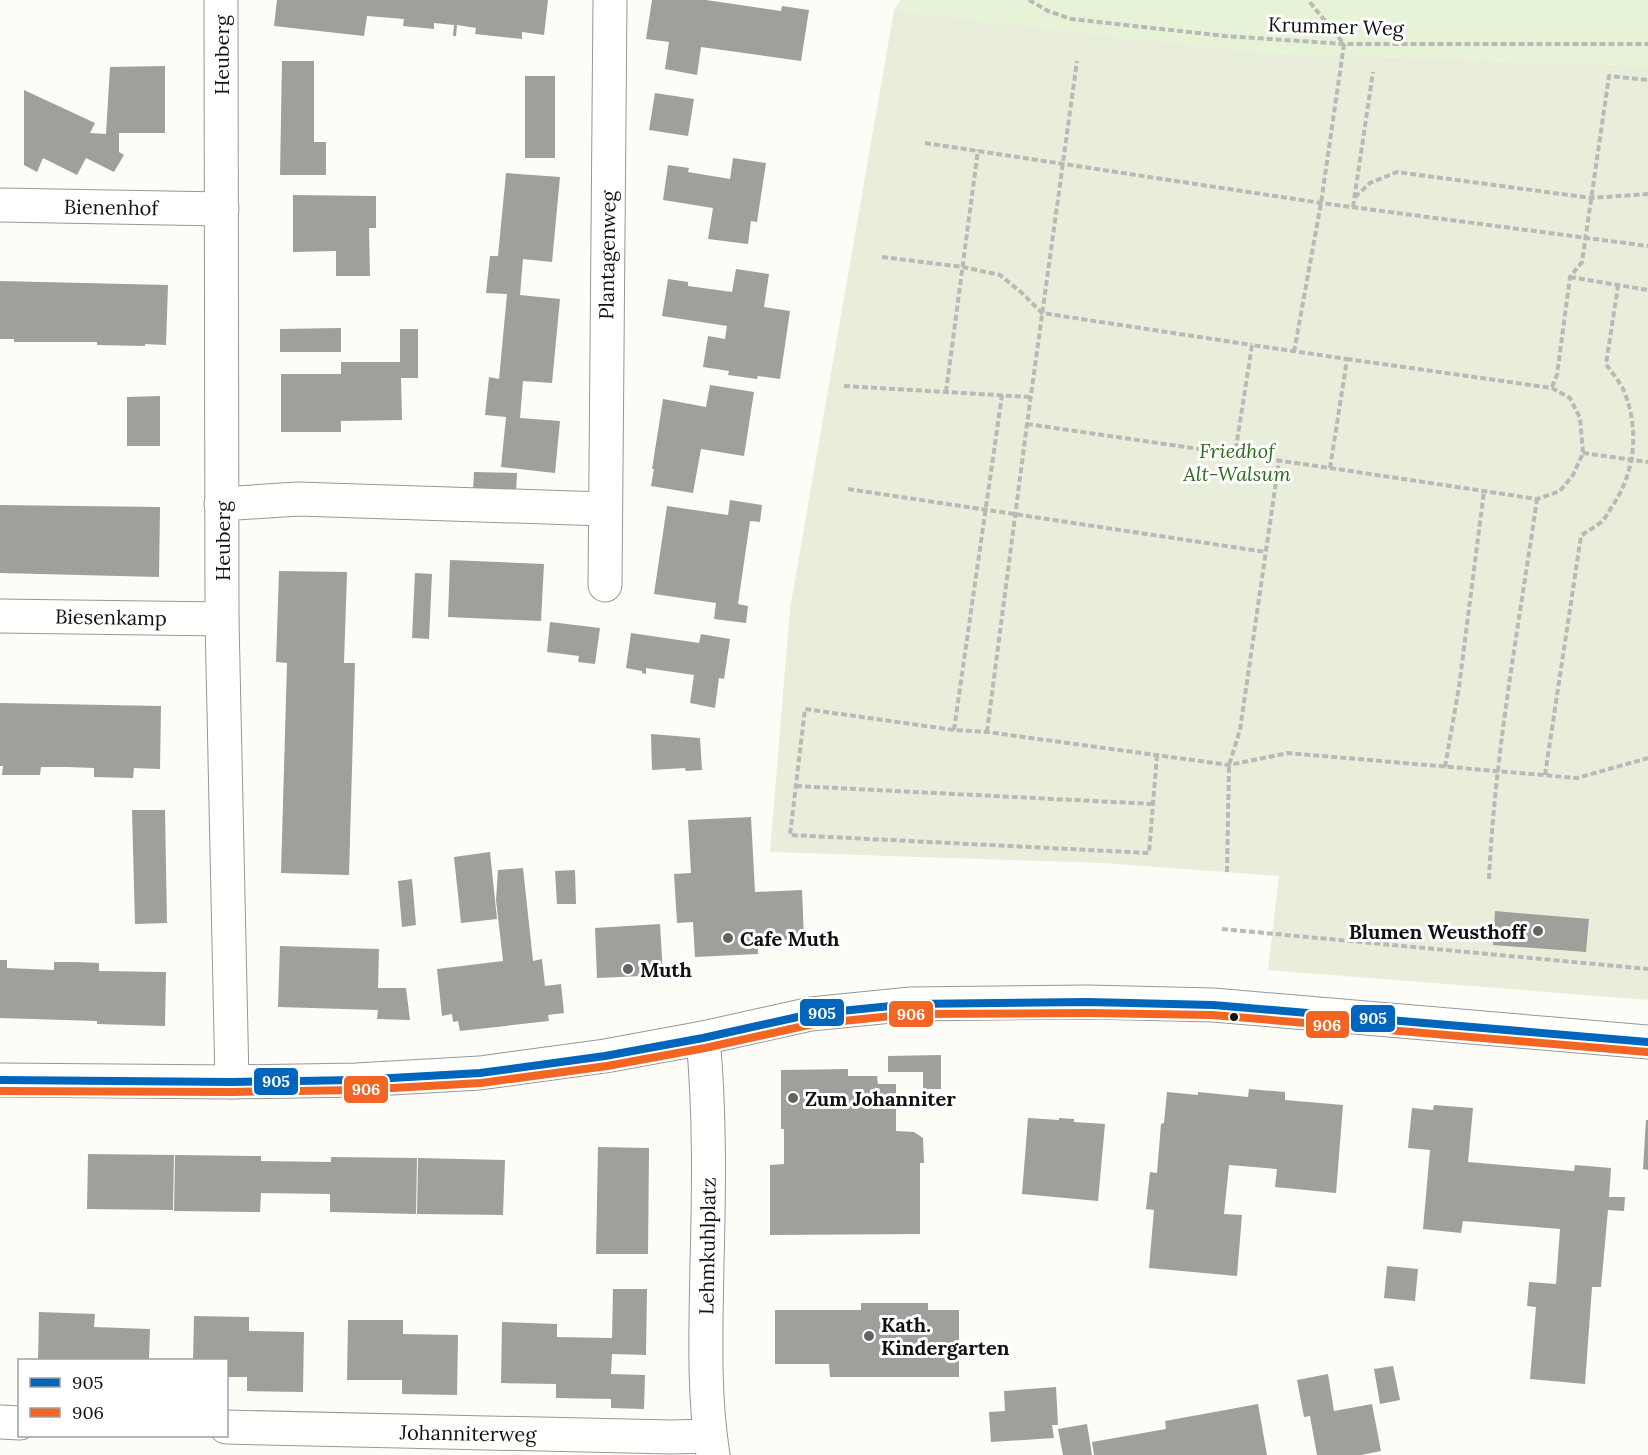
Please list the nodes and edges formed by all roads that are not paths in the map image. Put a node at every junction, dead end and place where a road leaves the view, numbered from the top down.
1 (221, 0) edge
2 (610, 0) edge
3 (0, 205) edge
4 (222, 209) junction
5 (221, 504) junction
6 (604, 510) junction
7 (605, 585) dead end
8 (0, 616) edge
9 (222, 619) junction
10 (703, 1038) junction
11 (1648, 1042) edge
12 (0, 1080) edge
13 (232, 1082) junction
14 (0, 1422) edge
15 (18, 1423) edge
16 (228, 1427) edge
17 (711, 1446) edge

1 - 4 street, Heuberg
2 - 6 street, Plantagenweg
3 - 4 street, Bienenhof
4 - 5 street, Heuberg
5 - 6 street
5 - 9 street, Heuberg
6 - 7 street, Plantagenweg
8 - 9 street, Biesenkamp
9 - 13 street, Heuberg
10 - 11 street
10 - 13 street
10 - 17 street, Lehmkuhlplatz
12 - 13 street
14 - 15 street
16 - 17 street, Johanniterweg

